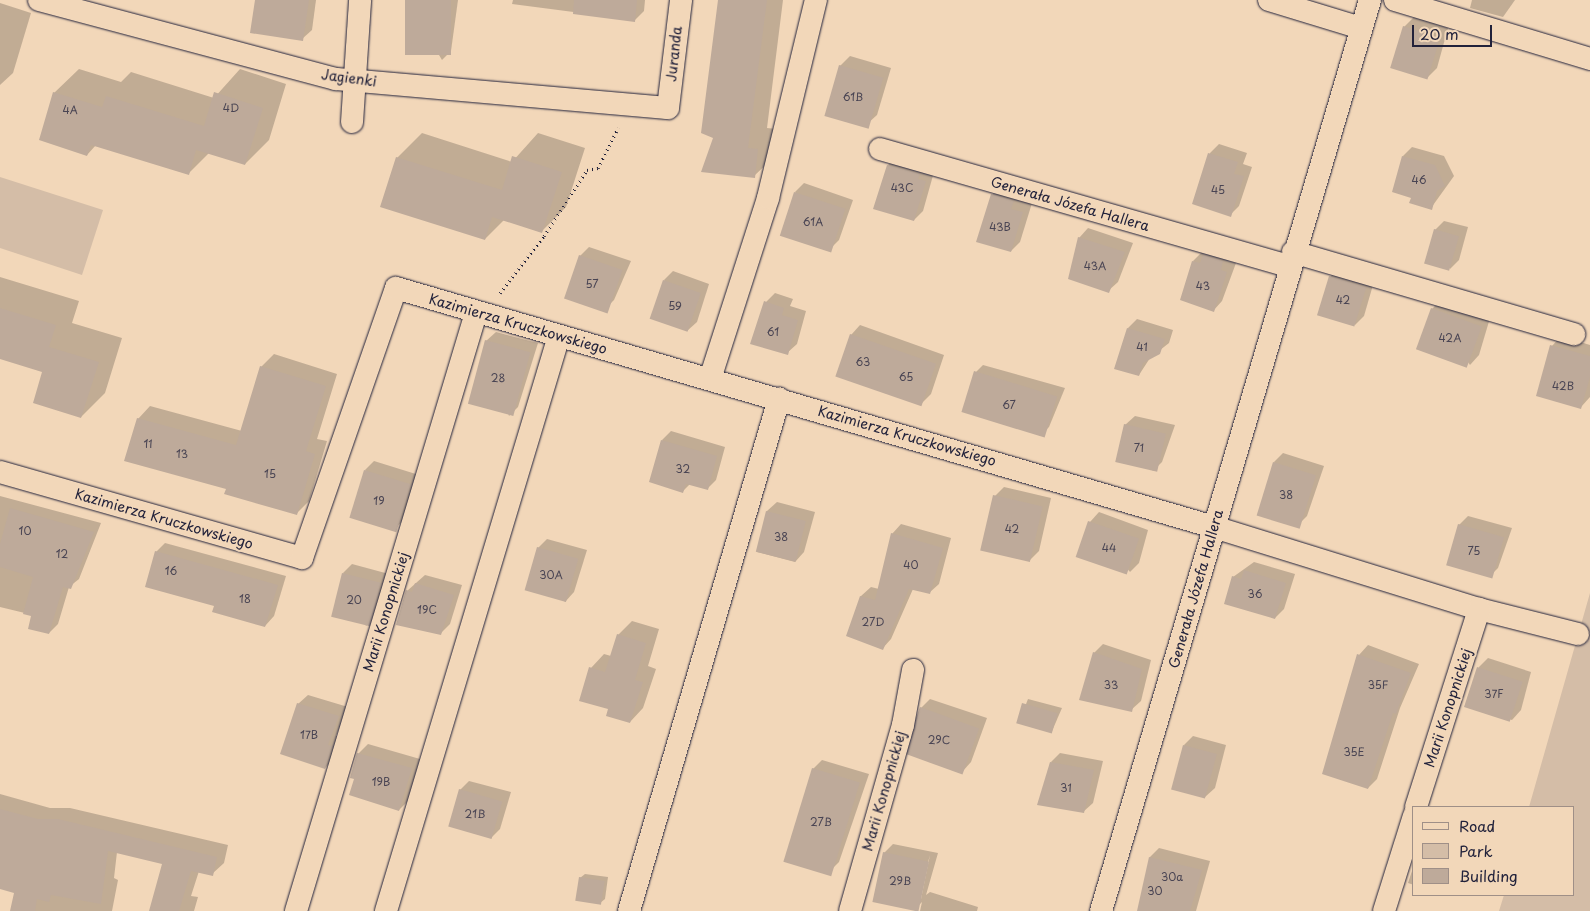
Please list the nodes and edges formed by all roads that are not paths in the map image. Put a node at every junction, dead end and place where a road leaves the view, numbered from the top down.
1 (39, 0) edge
2 (360, 0) edge
3 (680, 0) edge
4 (816, 0) edge
5 (1269, 0) edge
6 (1370, 0) edge
7 (1395, 0) edge
8 (1361, 28) junction
9 (1590, 59) edge
10 (353, 80) junction
11 (668, 108) joint
12 (352, 122) dead end
13 (880, 149) dead end
14 (1291, 259) junction
15 (479, 314) junction
16 (1574, 334) dead end
17 (559, 336) junction
18 (710, 378) junction
19 (779, 399) junction
20 (0, 472) edge
21 (1214, 527) junction
22 (1479, 609) junction
23 (1578, 634) dead end
24 (913, 670) dead end
25 (1416, 806) edge
26 (1412, 822) edge
27 (296, 911) edge
28 (386, 911) edge
29 (629, 911) edge
30 (850, 911) edge
31 (1101, 911) edge
32 (1384, 911) edge

1 - 10 street, Jagienki
2 - 10 street
3 - 11 street, Juranda
4 - 18 street
5 - 8 street
6 - 8 street, Generała Józefa Hallera
7 - 9 street
8 - 14 street, Generała Józefa Hallera
10 - 11 street, Jagienki
10 - 12 street
13 - 14 street, Generała Józefa Hallera
14 - 16 street, Generała Józefa Hallera
14 - 21 street, Generała Józefa Hallera
15 - 17 street, Kazimierza Kruczkowskiego
15 - 20 street, Kazimierza Kruczkowskiego
15 - 27 street, Marii Konopnickiej
17 - 18 street, Kazimierza Kruczkowskiego
17 - 28 street
18 - 19 street, Kazimierza Kruczkowskiego
19 - 21 street, Kazimierza Kruczkowskiego
19 - 29 street
21 - 22 street, Kazimierza Kruczkowskiego
21 - 31 street, Generała Józefa Hallera
22 - 23 street, Kazimierza Kruczkowskiego
22 - 25 street, Marii Konopnickiej
24 - 30 street, Marii Konopnickiej
26 - 32 street

